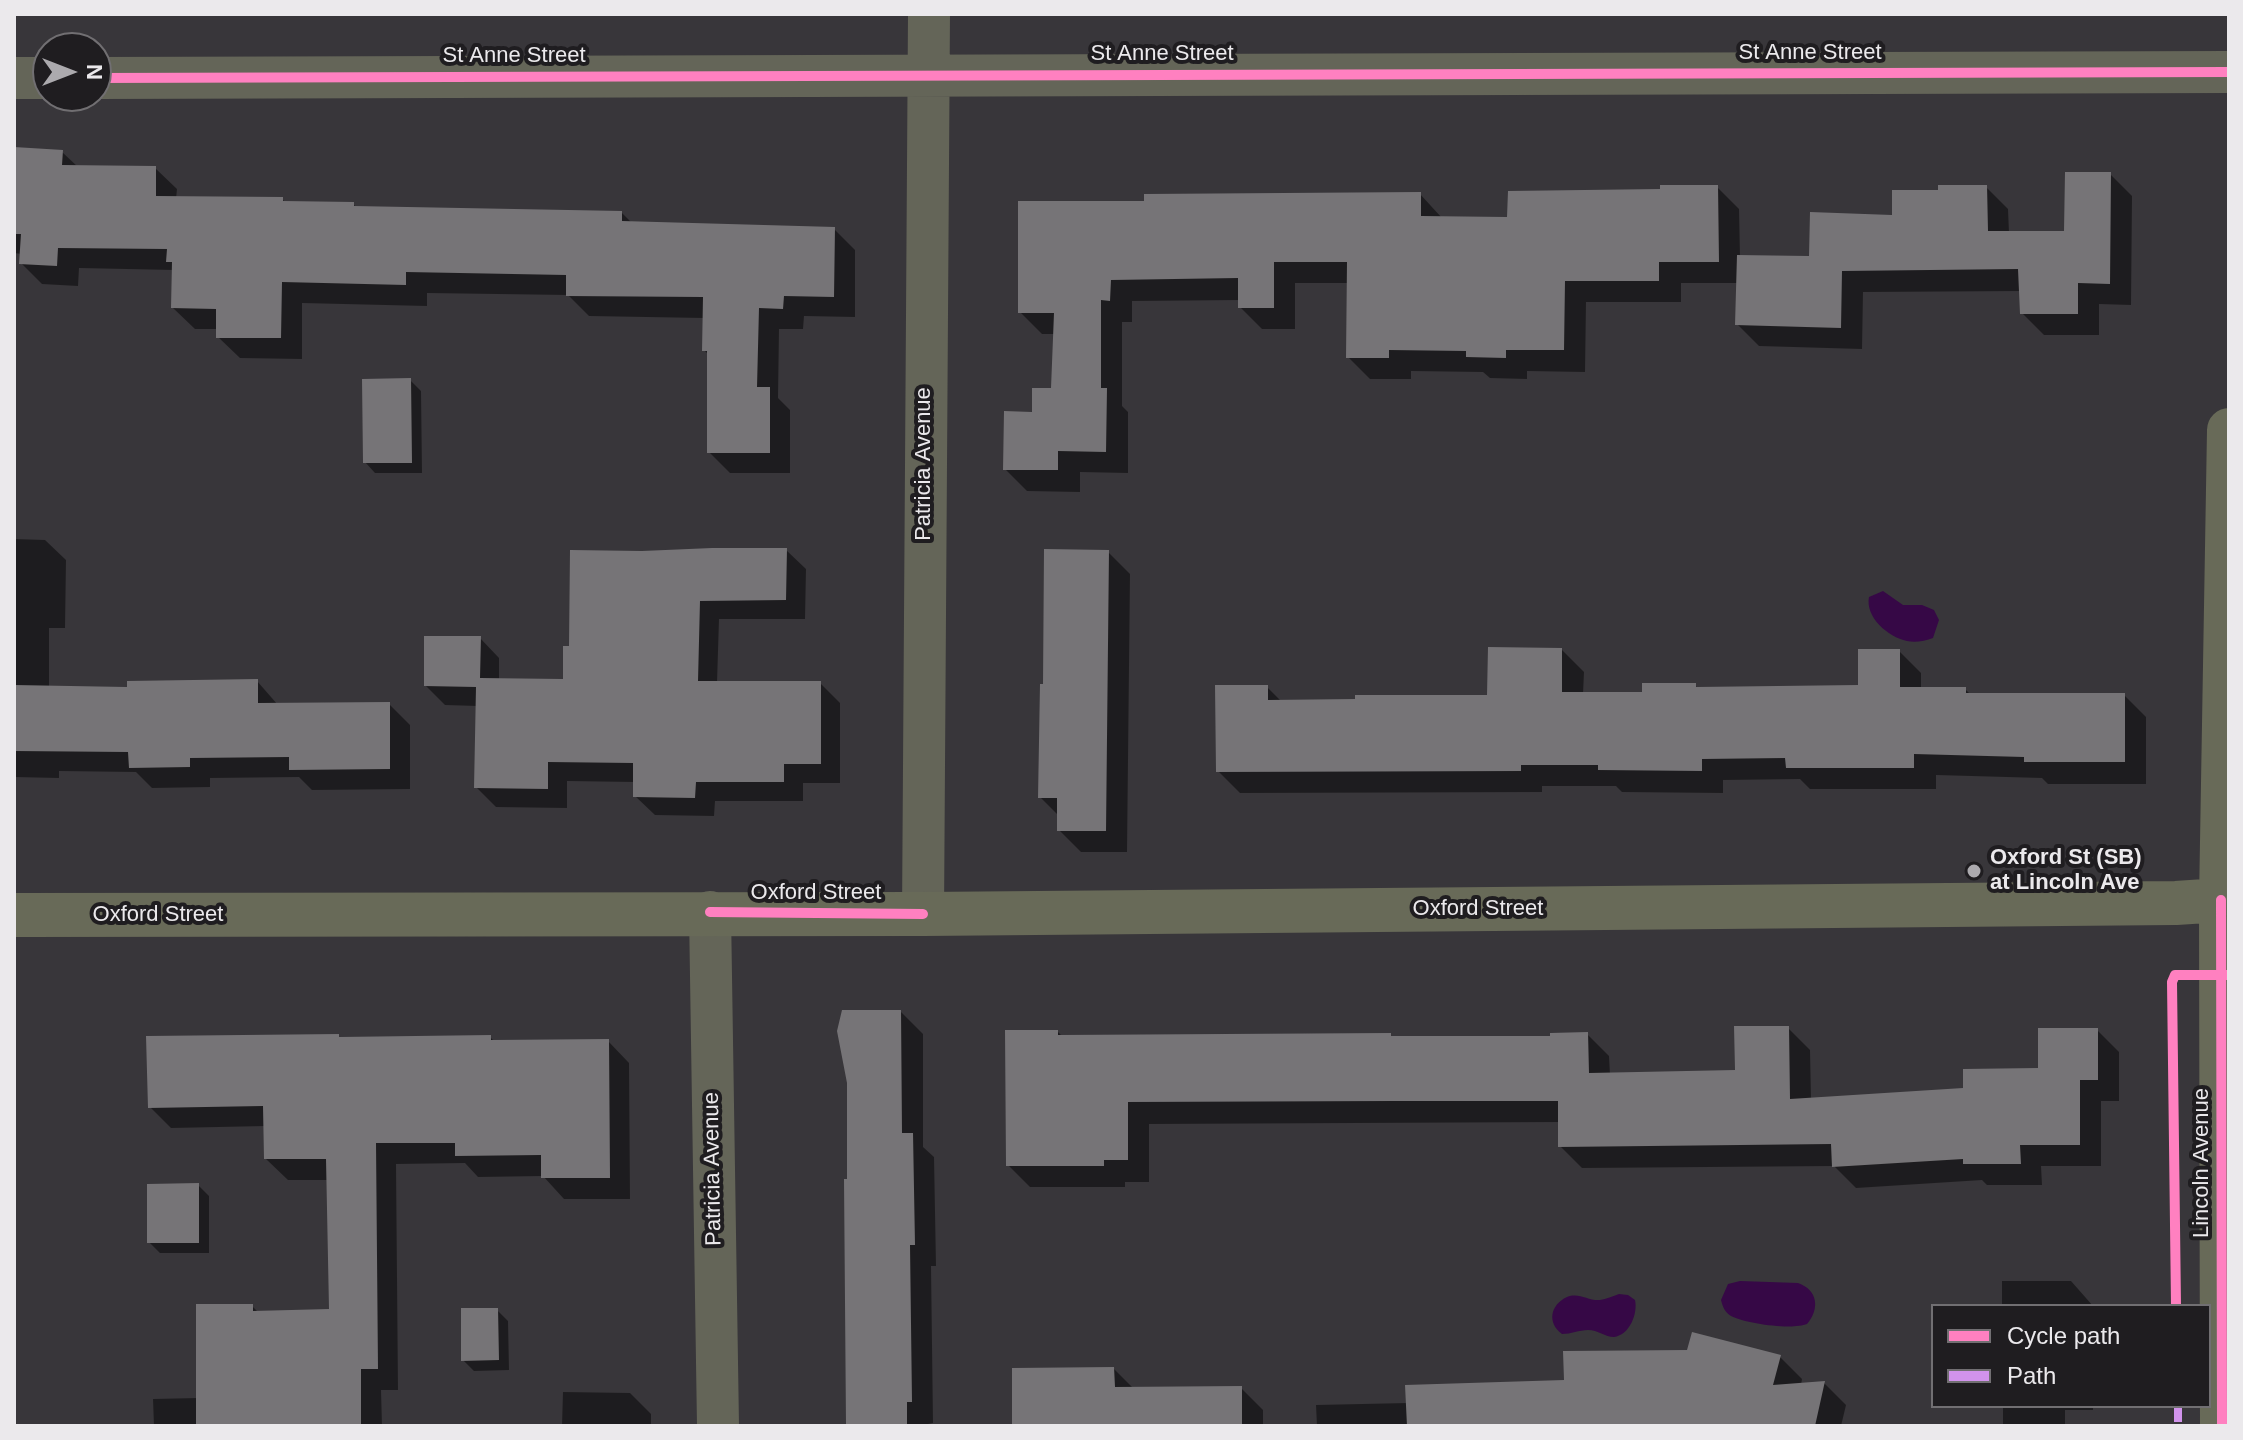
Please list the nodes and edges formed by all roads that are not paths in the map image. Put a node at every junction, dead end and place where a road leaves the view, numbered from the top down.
1 (929, 14) edge
2 (2229, 72) edge
3 (929, 75) junction
4 (112, 78) edge
5 (2229, 430) edge
6 (2221, 900) junction
7 (710, 912) junction
8 (923, 914) junction
9 (14, 915) edge
10 (718, 1426) edge
11 (2222, 1426) edge

1 - 3 street, Patricia Avenue
2 - 3 street, St Anne Street
3 - 4 street, St Anne Street
3 - 8 street, Patricia Avenue
5 - 6 main road, Lincoln Avenue
6 - 8 main road, Oxford Street
6 - 11 main road, Lincoln Avenue
7 - 8 main road, Oxford Street
7 - 9 main road, Oxford Street
7 - 10 street, Patricia Avenue

